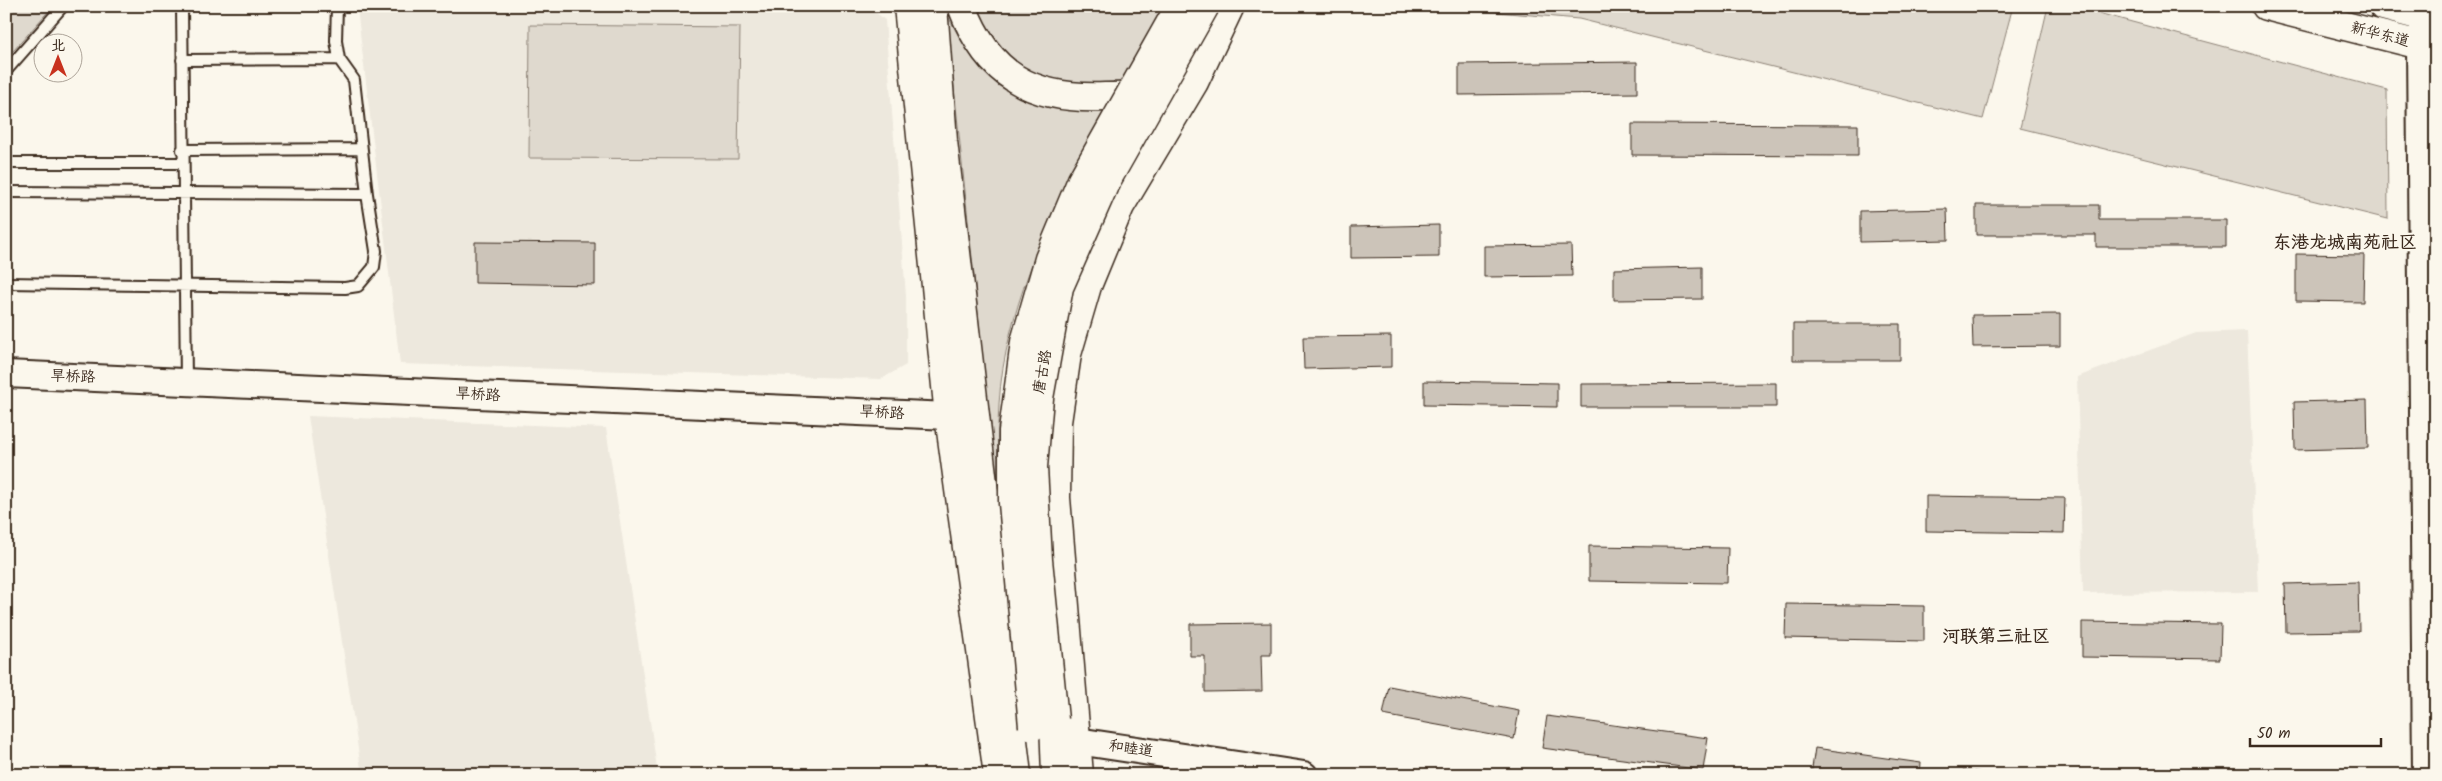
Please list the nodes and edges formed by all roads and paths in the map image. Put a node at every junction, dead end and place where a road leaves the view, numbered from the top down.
1 (63, 6) edge
2 (182, 6) edge
3 (337, 6) edge
4 (908, 6) edge
5 (933, 6) edge
6 (962, 6) edge
7 (1180, 6) edge
8 (1205, 6) edge
9 (1230, 6) edge
10 (2266, 6) edge
11 (2383, 6) edge
12 (2431, 18) edge
13 (2428, 47) edge
14 (339, 59) junction
15 (182, 60) junction
16 (6, 71) edge
17 (1194, 82) junction
18 (361, 149) junction
19 (182, 150) junction
20 (182, 163) junction
21 (7, 166) edge
22 (183, 191) junction
23 (6, 192) edge
24 (366, 194) junction
25 (6, 283) edge
26 (184, 285) junction
27 (6, 374) edge
28 (186, 382) junction
29 (949, 416) junction
30 (1033, 726) junction
31 (1077, 741) junction
32 (998, 775) edge
33 (1017, 775) edge
34 (1033, 775) edge
35 (1056, 775) edge
36 (1079, 775) edge
37 (1304, 775) edge
38 (2426, 775) edge

1 - 16 lane
2 - 15 lane
3 - 14 lane
4 - 29 main road
5 - 30 main road, 唐古路
6 - 17 main road
7 - 30 main road, bridge
8 - 30 main road, 唐古路, bridge
9 - 17 main road
10 - 13 main road, 新华东道
11 - 12 main road, 新华东道
12 - 13 street
13 - 38 street
14 - 15 lane
14 - 18 lane
15 - 19 lane
17 - 31 main road
18 - 19 lane
18 - 24 lane
19 - 20 lane
20 - 21 lane
20 - 22 lane
22 - 23 lane
22 - 24 lane
22 - 26 lane
24 - 26 lane
25 - 26 lane
26 - 28 lane
27 - 28 street, 旱桥路
28 - 29 street, 旱桥路
29 - 32 main road
30 - 33 main road, 唐古路
30 - 34 main road
30 - 35 main road, 唐古路
31 - 36 main road
31 - 37 street, 和睦道

